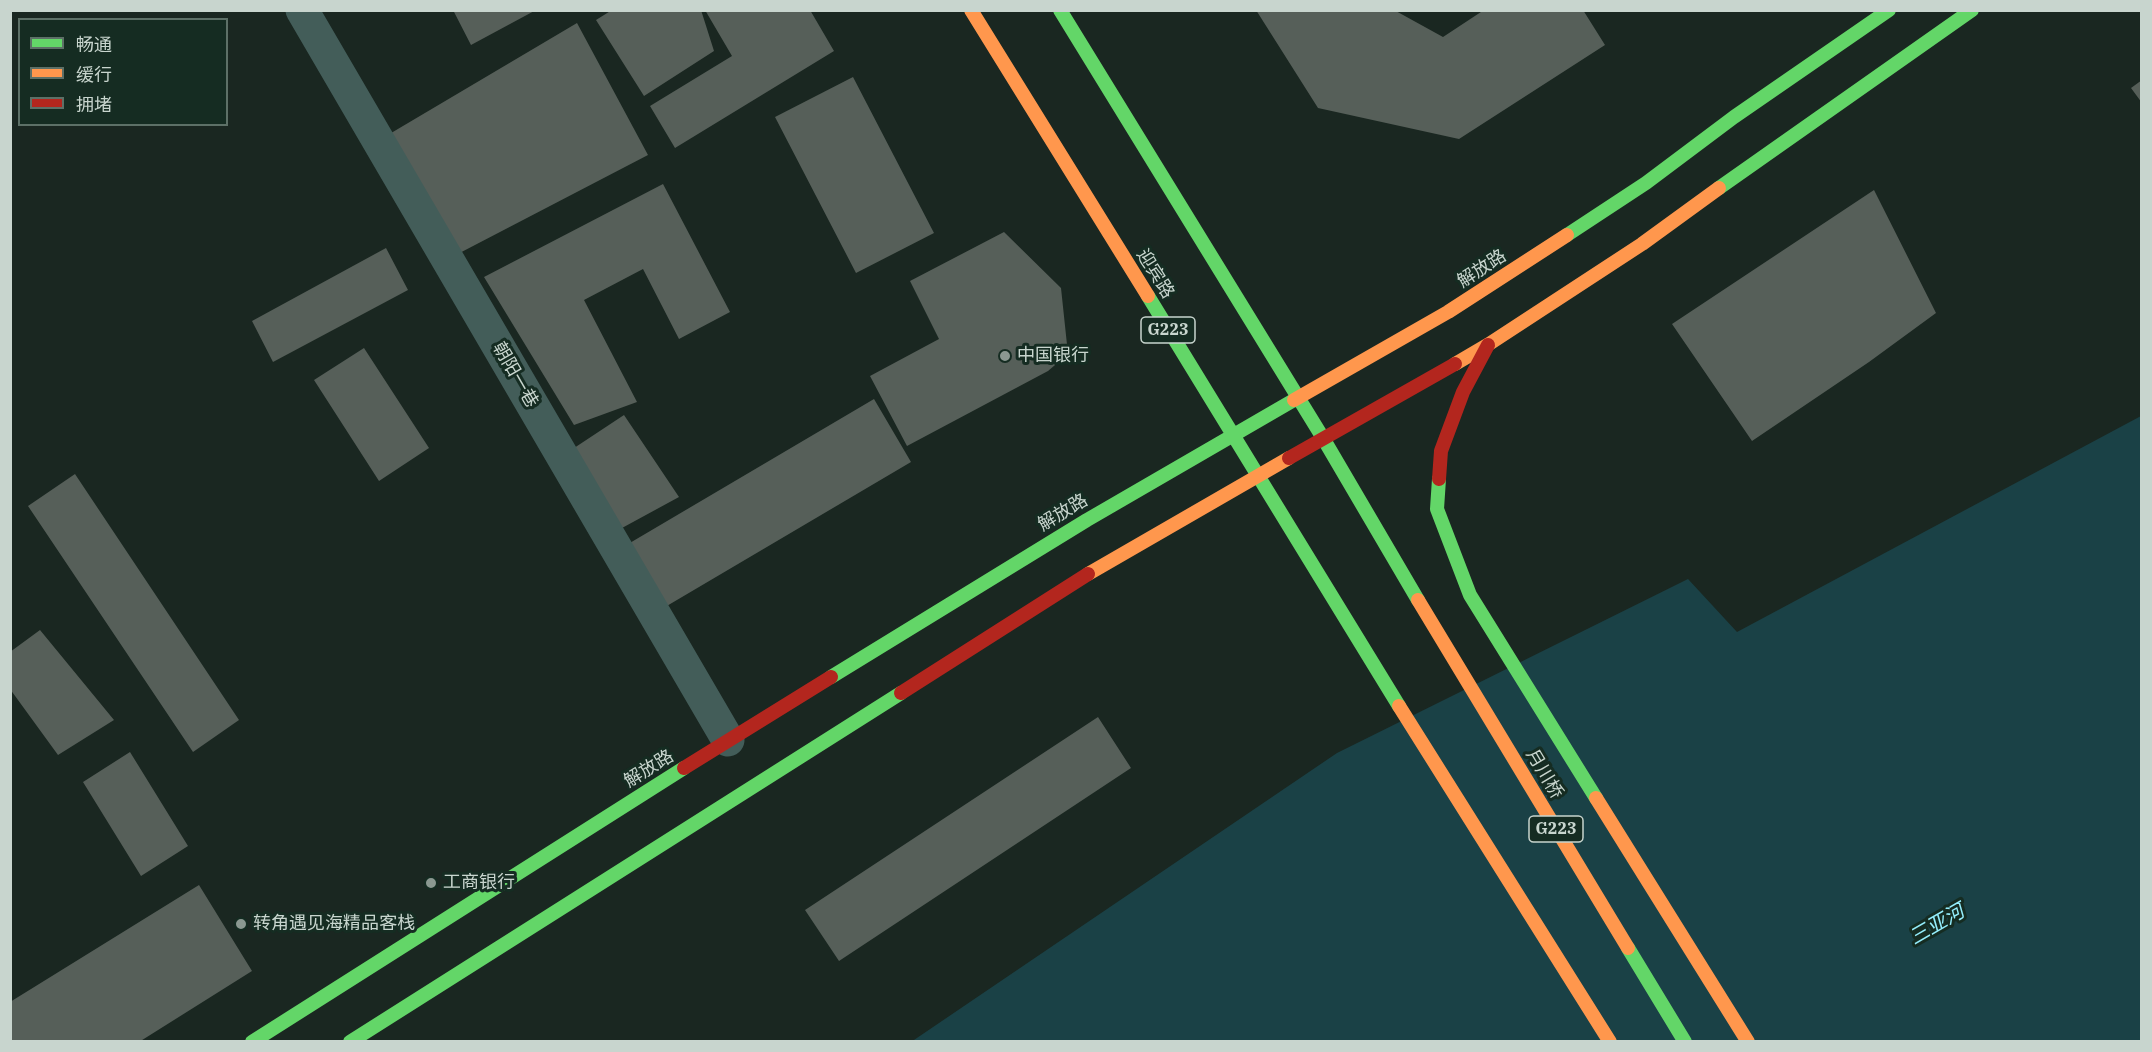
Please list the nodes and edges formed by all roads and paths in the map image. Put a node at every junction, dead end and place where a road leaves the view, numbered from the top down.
1 (302, 10) edge
2 (970, 10) edge
3 (1060, 10) edge
4 (1889, 10) edge
5 (1972, 10) edge
6 (1489, 344) junction
7 (1298, 399) junction
8 (1234, 436) junction
9 (1323, 438) junction
10 (1258, 474) junction
11 (728, 740) junction
12 (252, 1041) edge
13 (350, 1041) edge
14 (1610, 1041) edge
15 (1685, 1041) edge
16 (1748, 1041) edge

1 - 11 street, 朝阳一巷
2 - 8 main road, 迎宾路 / G223
3 - 7 main road, G223
4 - 7 main road, 解放路
5 - 6 main road
6 - 9 main road
6 - 16 main road
7 - 8 main road, 解放路
7 - 9 main road, G223
8 - 10 main road, 迎宾路 / G223
8 - 11 main road, 解放路
9 - 10 main road
9 - 15 main road, 月川桥 / G223
10 - 13 main road
10 - 14 main road, 迎宾路 / G223
11 - 12 main road, 解放路

